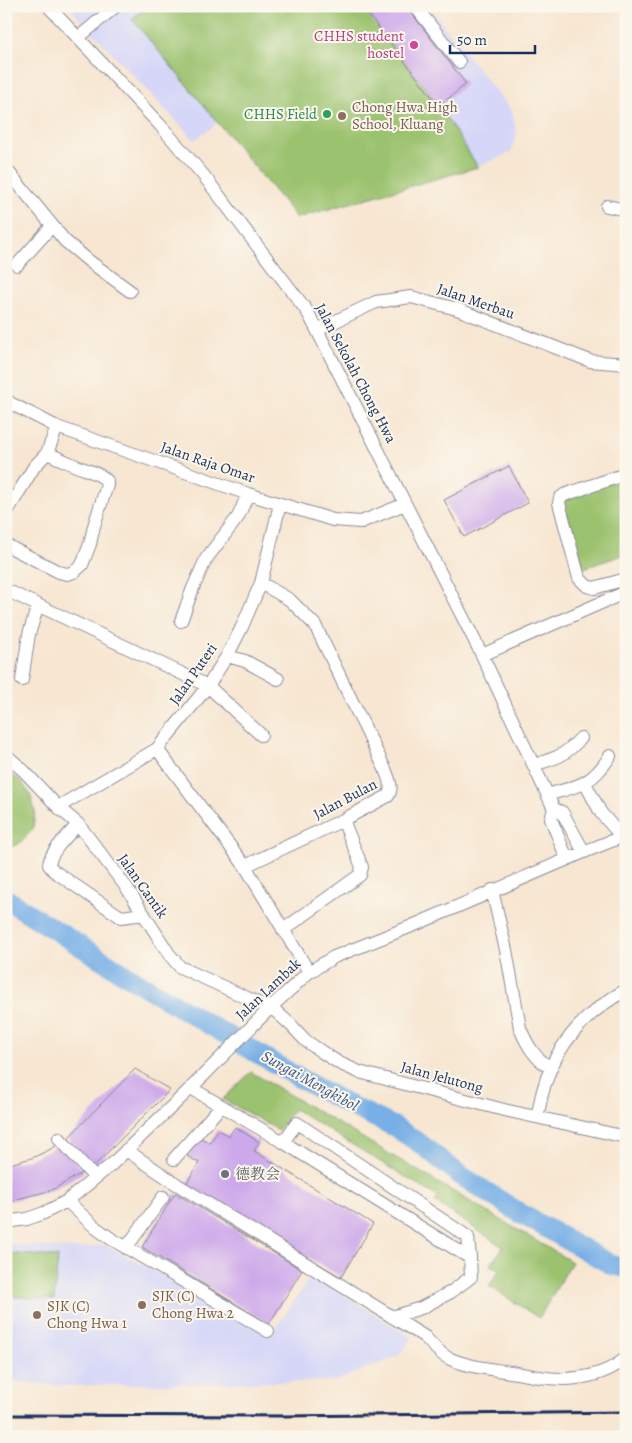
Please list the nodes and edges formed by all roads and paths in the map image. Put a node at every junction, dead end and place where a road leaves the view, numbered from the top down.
1 (48, 6) edge
2 (116, 6) edge
3 (414, 6) edge
4 (78, 38) junction
5 (459, 62) dead end
6 (6, 169) edge
7 (607, 206) dead end
8 (626, 210) edge
9 (52, 226) junction
10 (17, 265) dead end
11 (130, 291) dead end
12 (317, 330) junction
13 (626, 364) edge
14 (8, 404) edge
15 (57, 427) junction
16 (47, 453) junction
17 (626, 474) edge
18 (248, 494) junction
19 (280, 504) junction
20 (404, 504) junction
21 (6, 513) edge
22 (6, 545) edge
23 (626, 579) edge
24 (261, 583) junction
25 (6, 590) edge
26 (626, 592) edge
27 (38, 606) junction
28 (181, 621) dead end
29 (482, 655) junction
30 (227, 656) junction
31 (278, 679) dead end
32 (22, 680) dead end
33 (208, 686) junction
34 (260, 735) dead end
35 (581, 738) dead end
36 (157, 749) junction
37 (6, 755) edge
38 (610, 756) dead end
39 (534, 765) junction
40 (585, 783) junction
41 (547, 795) junction
42 (58, 807) junction
43 (554, 809) junction
44 (343, 820) junction
45 (78, 824) junction
46 (624, 836) edge
47 (584, 852) junction
48 (567, 859) junction
49 (245, 866) junction
50 (492, 890) junction
51 (144, 914) junction
52 (283, 930) junction
53 (309, 972) junction
54 (626, 990) edge
55 (271, 1007) junction
56 (551, 1068) junction
57 (191, 1088) junction
58 (221, 1106) junction
59 (537, 1117) junction
60 (626, 1137) edge
61 (59, 1138) dead end
62 (283, 1142) junction
63 (126, 1150) junction
64 (174, 1159) dead end
65 (95, 1178) junction
66 (163, 1197) dead end
67 (67, 1200) junction
68 (6, 1222) edge
69 (126, 1248) junction
70 (470, 1258) junction
71 (392, 1317) junction
72 (268, 1331) dead end
73 (626, 1358) edge

1 - 4 street, Jalan Sekolah Chong Hwa
2 - 4 street
3 - 5 street
4 - 12 street, Jalan Sekolah Chong Hwa
6 - 9 street
7 - 8 street
9 - 10 street
9 - 11 street
12 - 13 street, Jalan Merbau
12 - 20 street, Jalan Sekolah Chong Hwa
14 - 15 street, Jalan Raja Omar
15 - 16 street
15 - 18 street, Jalan Raja Omar
16 - 21 street
16 - 22 street
17 - 23 street
18 - 19 street, Jalan Raja Omar
18 - 28 street
19 - 20 street, Jalan Raja Omar
19 - 24 street, Jalan Puteri
20 - 29 street, Jalan Sekolah Chong Hwa
24 - 30 street, Jalan Puteri
24 - 44 street, Jalan Bulan
25 - 27 street
26 - 29 street
27 - 32 street
27 - 33 street
29 - 39 street, Jalan Sekolah Chong Hwa
30 - 31 street
30 - 33 street, Jalan Puteri
33 - 34 street
33 - 36 street, Jalan Puteri
35 - 39 street
36 - 42 street, Jalan Puteri
36 - 49 street
37 - 42 street, Jalan Cantik
38 - 40 street
39 - 41 street, Jalan Sekolah Chong Hwa
40 - 41 street
40 - 46 street
41 - 43 street, Jalan Sekolah Chong Hwa
42 - 45 street, Jalan Cantik
43 - 47 street, Jalan Sekolah Chong Hwa
43 - 48 street, Jalan Sekolah Chong Hwa
44 - 49 street, Jalan Bulan
44 - 52 street
45 - 51 street, Jalan Cantik
45 - 51 street
46 - 47 street, Jalan Lambak
47 - 48 street, Jalan Lambak
48 - 50 street, Jalan Lambak
49 - 52 street
50 - 53 street, Jalan Lambak
50 - 56 street
51 - 55 street, Jalan Cantik
52 - 53 street
53 - 55 street, Jalan Lambak
54 - 56 street
55 - 57 street, Jalan Lambak
55 - 59 street, Jalan Jelutong
56 - 59 street
57 - 58 street
57 - 63 street, Jalan Lambak
58 - 62 street
58 - 64 street
59 - 60 street, Jalan Jelutong
61 - 65 street
62 - 70 street
62 - 70 street
63 - 65 street, Jalan Lambak
63 - 71 street
65 - 67 street, Jalan Lambak
66 - 69 street
67 - 68 street, Jalan Lambak
67 - 69 street
69 - 72 street
70 - 71 street
71 - 73 street

